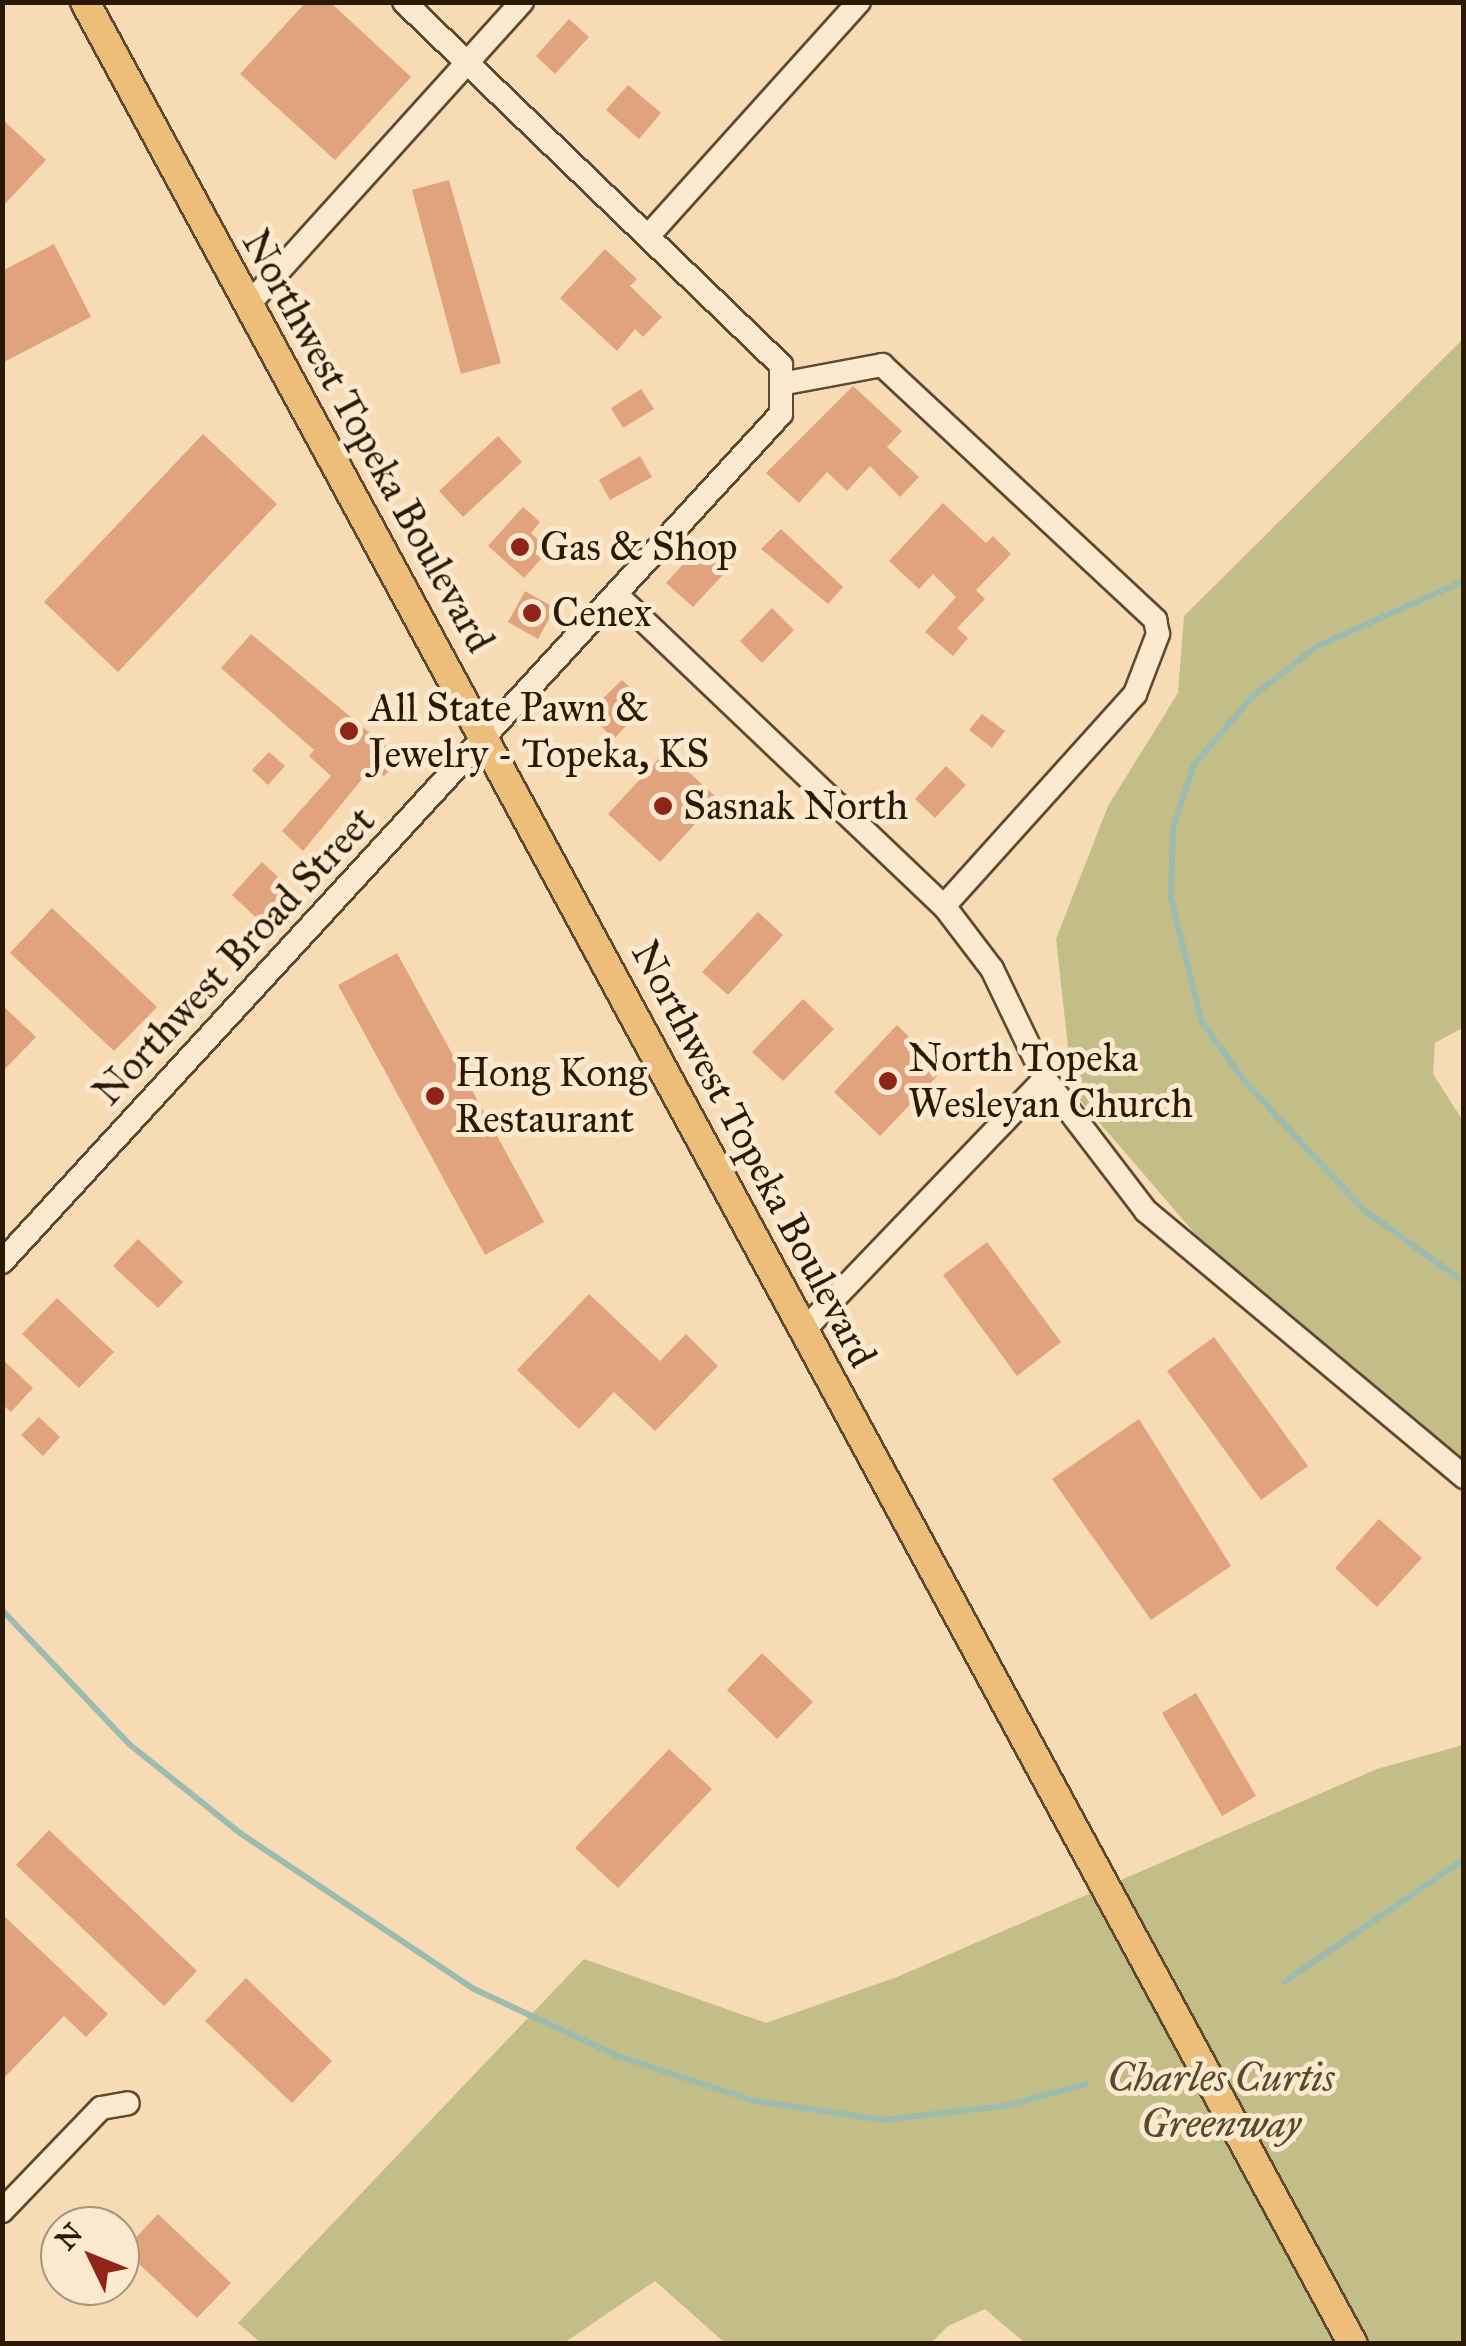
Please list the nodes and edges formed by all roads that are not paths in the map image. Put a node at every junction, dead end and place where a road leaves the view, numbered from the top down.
1 (85, 2) edge
2 (404, 2) edge
3 (522, 2) edge
4 (858, 2) edge
5 (467, 64) junction
6 (650, 234) junction
7 (249, 304) junction
8 (786, 383) junction
9 (618, 596) junction
10 (485, 739) junction
11 (944, 906) junction
12 (1045, 1079) junction
13 (2, 1262) edge
14 (804, 1330) junction
15 (1464, 1477) edge
16 (128, 2102) dead end
17 (2, 2211) edge
18 (1353, 2344) edge

1 - 7 main road, Northwest Topeka Boulevard
2 - 5 street
3 - 5 street
4 - 6 street
5 - 6 street
5 - 7 street
6 - 8 street
7 - 10 main road, Northwest Topeka Boulevard
8 - 9 street, Northwest Broad Street
8 - 11 street
9 - 10 street, Northwest Broad Street
9 - 11 street
10 - 13 street, Northwest Broad Street
10 - 14 main road, Northwest Topeka Boulevard
11 - 12 street
12 - 14 street
12 - 15 street
14 - 18 main road, Northwest Topeka Boulevard
16 - 17 street

